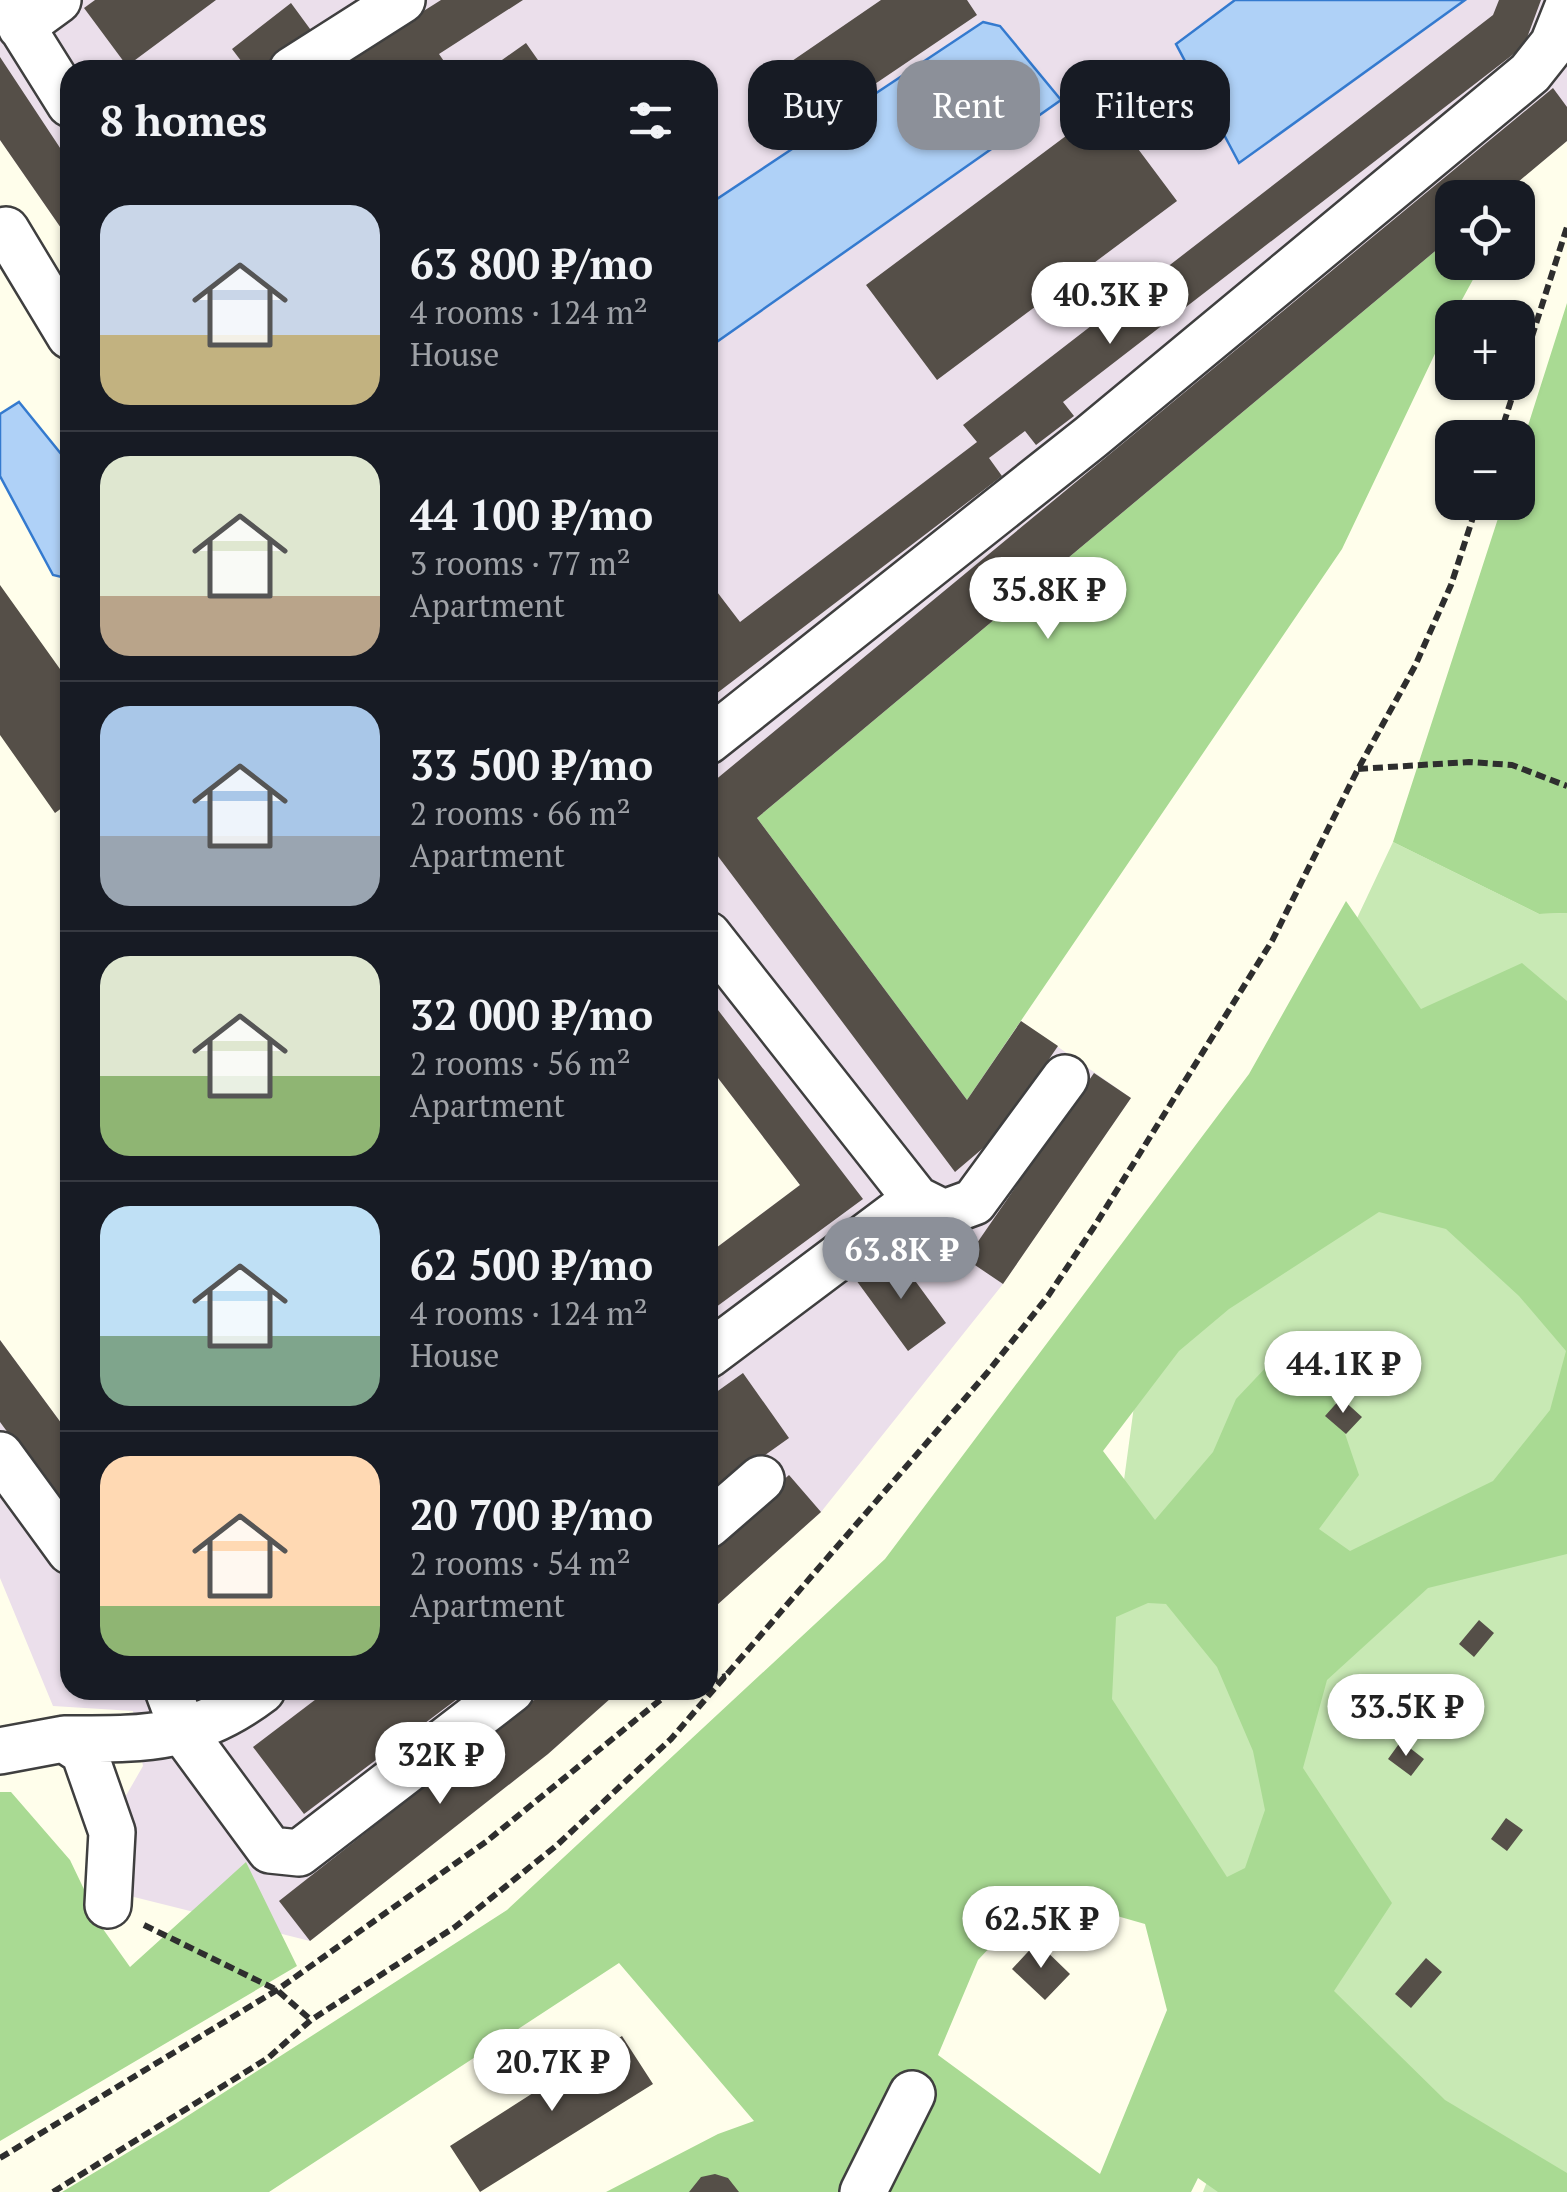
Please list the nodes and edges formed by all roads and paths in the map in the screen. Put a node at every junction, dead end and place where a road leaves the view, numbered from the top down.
1 (58, 0) edge
2 (402, 0) edge
3 (1567, 9) edge
4 (13, 13) edge
5 (308, 60) edge
6 (60, 88) edge
7 (1567, 227) edge
8 (0, 234) edge
9 (60, 319) edge
10 (1535, 326) edge
11 (1472, 520) edge
12 (718, 733) edge
13 (1358, 768) junction
14 (1567, 786) edge
15 (718, 948) edge
16 (1065, 1078) dead end
17 (916, 1199) junction
18 (718, 1348) edge
19 (0, 1455) edge
20 (761, 1479) dead end
21 (718, 1517) edge
22 (60, 1537) edge
23 (726, 1676) junction
24 (718, 1678) edge
25 (718, 1685) edge
26 (172, 1700) edge
27 (249, 1700) edge
28 (498, 1700) edge
29 (660, 1700) edge
30 (705, 1700) edge
31 (184, 1732) junction
32 (64, 1740) junction
33 (0, 1751) edge
34 (108, 1905) joint
35 (277, 1990) junction
36 (310, 2020) junction
37 (912, 2094) dead end
38 (0, 2158) edge
39 (53, 2192) edge
40 (864, 2192) edge

1 - 4 lane
2 - 5 lane
3 - 12 lane
4 - 6 lane
7 - 10 path
8 - 9 lane
11 - 13 path
13 - 14 path
13 - 23 path
15 - 17 lane
16 - 17 lane
17 - 18 lane
19 - 22 lane
20 - 21 lane
23 - 24 path
23 - 25 path
26 - 31 lane
27 - 31 lane
28 - 31 lane
29 - 35 path
30 - 36 path
31 - 32 lane
32 - 33 lane
32 - 34 lane
34 - 35 path
35 - 36 path
35 - 38 path
36 - 39 path
37 - 40 lane

